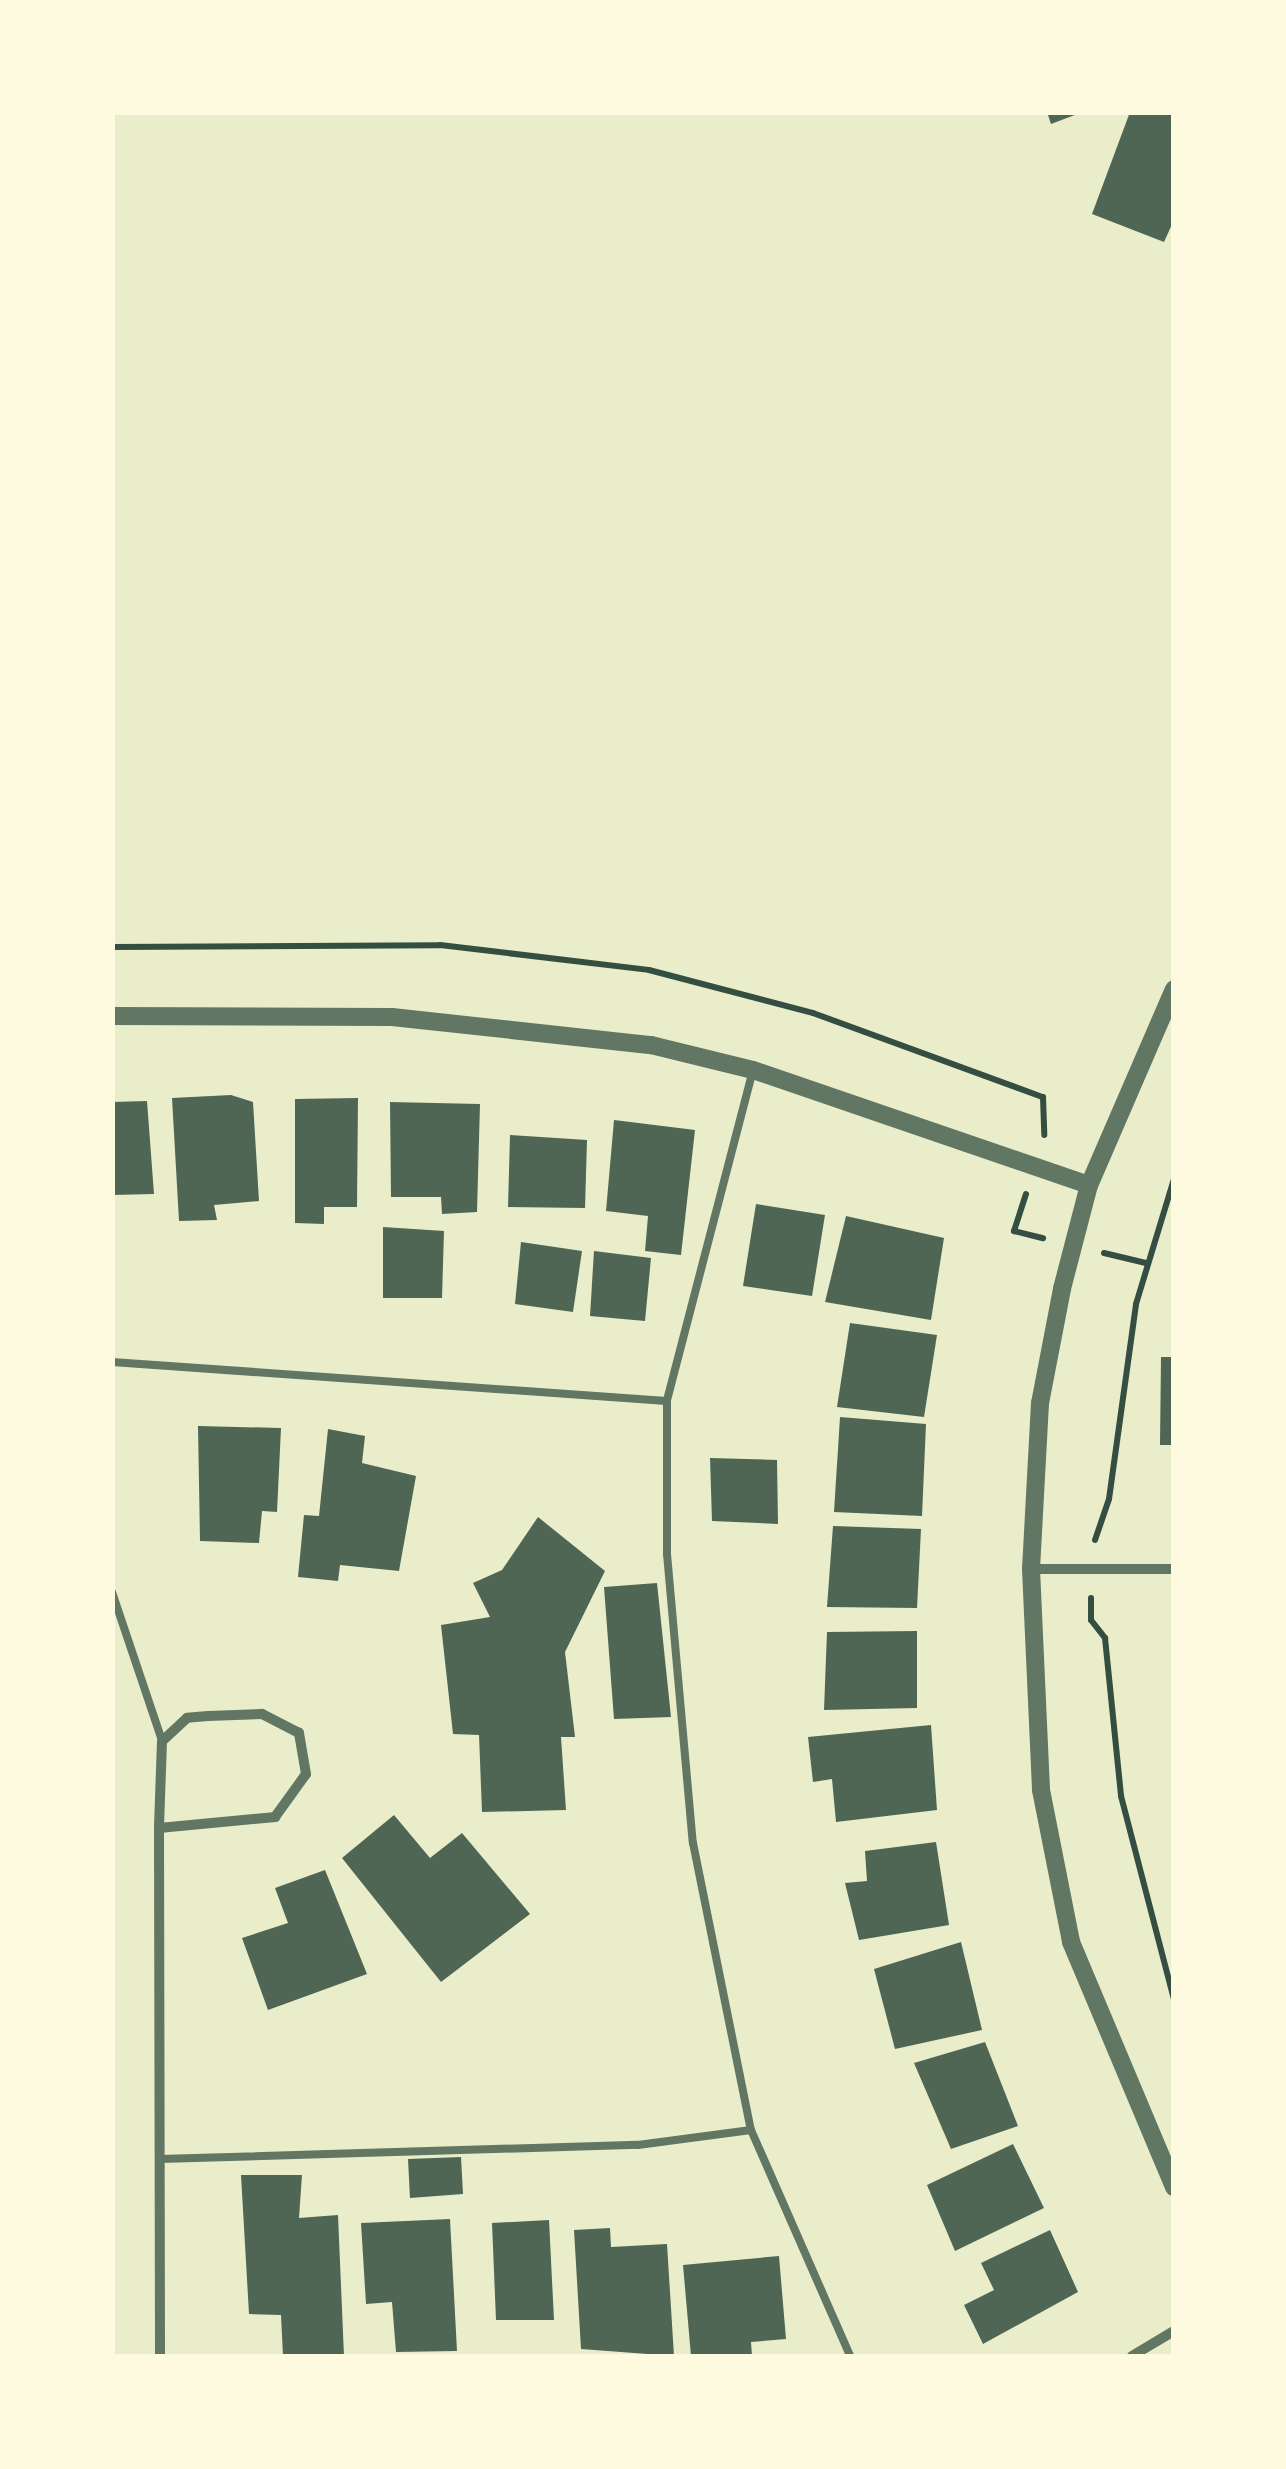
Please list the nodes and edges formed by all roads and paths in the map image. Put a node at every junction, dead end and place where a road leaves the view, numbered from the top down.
1 (112, 946) edge
2 (1174, 989) edge
3 (112, 1016) edge
4 (753, 1070) junction
5 (1050, 1114) dead end
6 (1174, 1178) edge
7 (1089, 1185) junction
8 (1163, 1205) junction
9 (1174, 1205) edge
10 (112, 1362) edge
11 (667, 1401) junction
12 (1097, 1514) dead end
13 (1031, 1569) junction
14 (1174, 1569) edge
15 (112, 1592) edge
16 (1090, 1620) dead end
17 (162, 1742) junction
18 (159, 1828) junction
19 (1174, 1999) edge
20 (751, 2130) junction
21 (160, 2158) junction
22 (1174, 2186) edge
23 (1174, 2331) edge
24 (160, 2356) edge
25 (850, 2356) edge
26 (1132, 2356) edge

1 - 5 path
2 - 7 street
3 - 4 street
4 - 7 street
4 - 11 lane
6 - 8 path
7 - 13 street
8 - 9 path
8 - 12 path
10 - 11 lane
11 - 20 lane
13 - 14 street
13 - 22 street
15 - 17 lane
16 - 19 path
17 - 18 street
17 - 18 street
18 - 21 street
20 - 21 lane
20 - 25 lane
21 - 24 street
23 - 26 street

